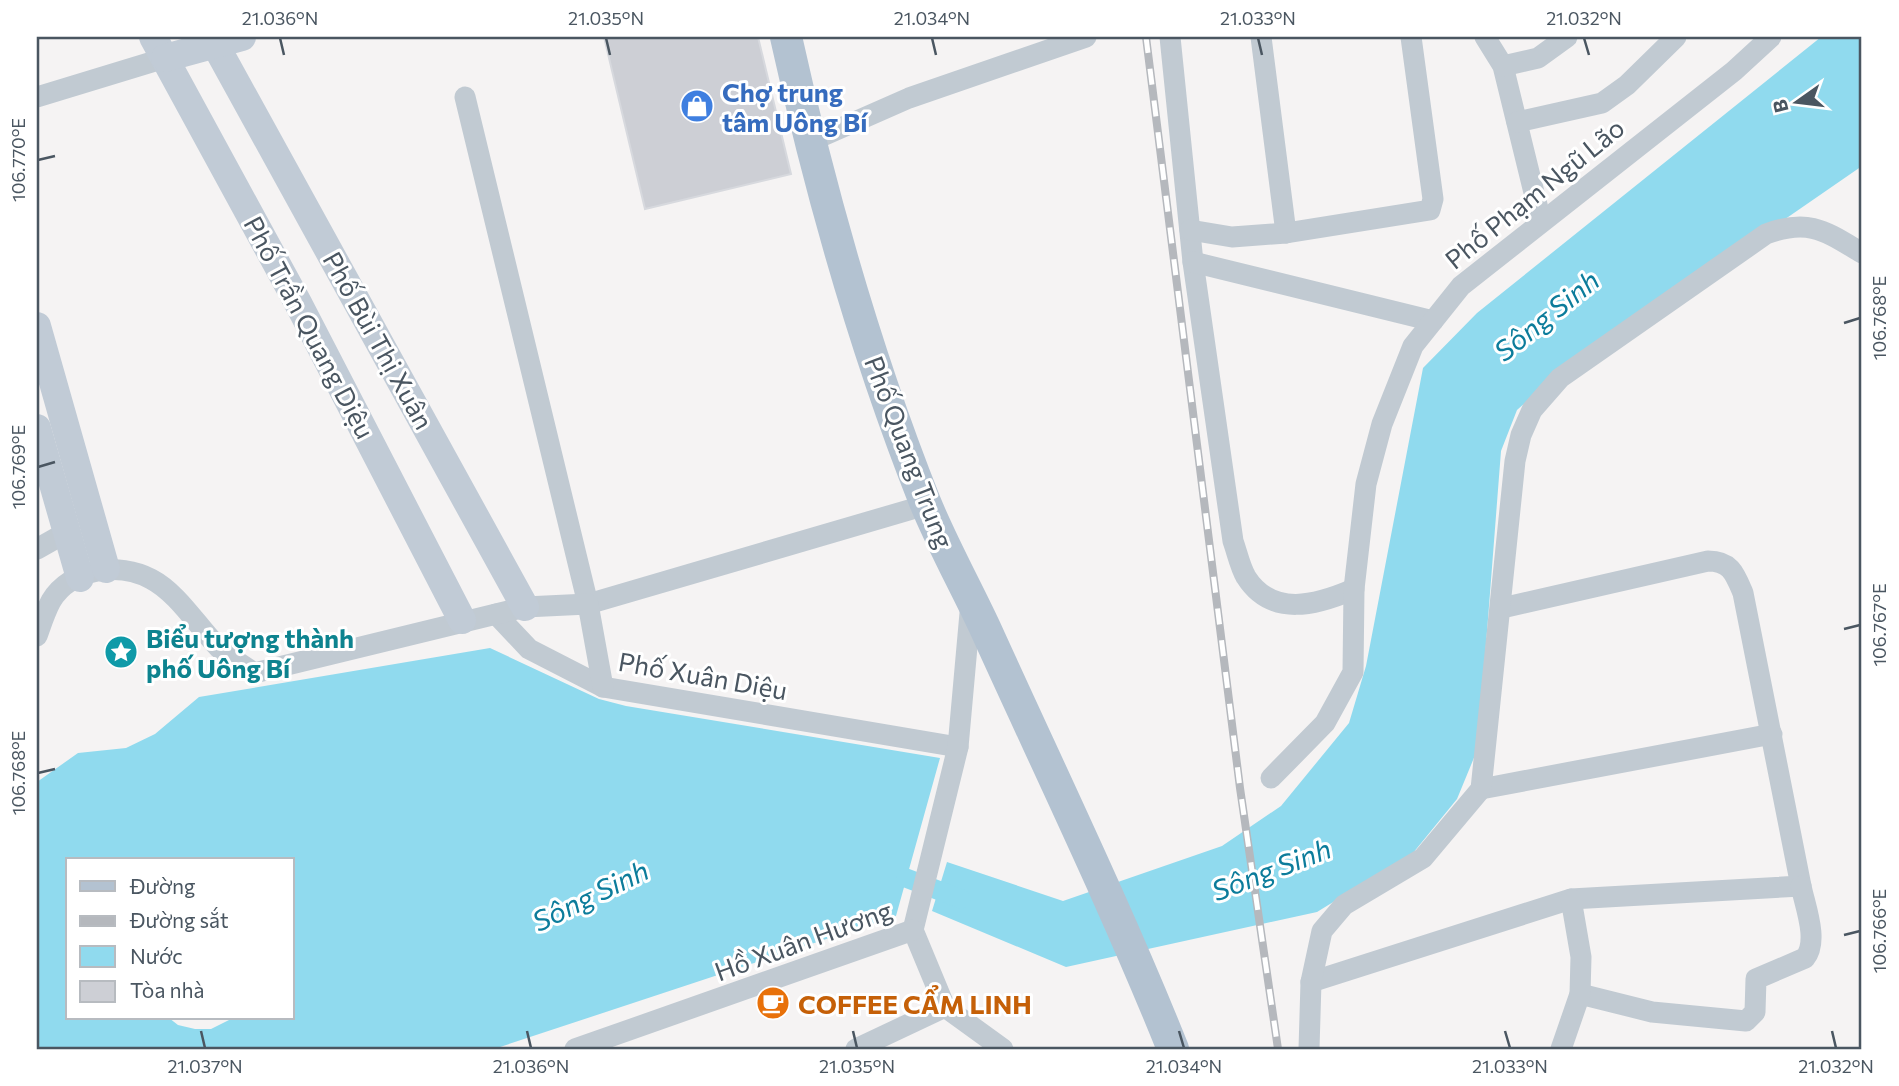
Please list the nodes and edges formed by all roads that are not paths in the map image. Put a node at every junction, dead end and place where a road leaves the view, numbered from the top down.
1 (786, 37) edge
2 (1086, 37) edge
3 (1170, 37) edge
4 (1262, 37) edge
5 (1411, 37) edge
6 (1485, 37) edge
7 (1567, 37) edge
8 (1676, 37) edge
9 (1771, 37) edge
10 (223, 39) edge
11 (159, 47) edge
12 (1503, 66) junction
13 (37, 97) edge
14 (465, 97) dead end
15 (1517, 122) junction
16 (809, 142) junction
17 (1541, 221) junction
18 (1189, 230) junction
19 (1286, 233) junction
20 (1862, 253) edge
21 (1193, 262) junction
22 (1433, 321) junction
23 (39, 344) edge
24 (37, 428) edge
25 (926, 505) junction
26 (67, 532) junction
27 (37, 549) edge
28 (93, 573) junction
29 (1354, 589) junction
30 (971, 599) junction
31 (588, 604) junction
32 (525, 607) junction
33 (1502, 608) junction
34 (496, 614) junction
35 (462, 620) junction
36 (37, 636) edge
37 (529, 649) junction
38 (603, 687) junction
39 (1772, 734) junction
40 (958, 747) junction
41 (1271, 778) dead end
42 (1481, 789) junction
43 (1801, 886) junction
44 (1571, 899) junction
45 (913, 930) junction
46 (1311, 982) junction
47 (1580, 994) junction
48 (945, 1007) junction
49 (578, 1049) edge
50 (856, 1049) edge
51 (1003, 1049) edge
52 (1173, 1049) edge
53 (1309, 1049) edge
54 (1561, 1049) edge

1 - 16 main road, Phố Quang Trung
2 - 16 street
3 - 18 street
4 - 19 street
5 - 19 street
6 - 12 street
7 - 12 street
8 - 15 street
9 - 17 street, Phố Phạm Ngũ Lão
10 - 11 main road
10 - 32 main road, Phố Bùi Thị Xuân
11 - 13 street
11 - 35 main road, Phố Trần Quang Diệu
12 - 15 street
14 - 31 street
15 - 17 street
16 - 25 main road, Phố Quang Trung
17 - 22 street, Phố Phạm Ngũ Lão
18 - 19 street
18 - 21 street
20 - 33 street
21 - 22 street
21 - 29 street
22 - 29 street, Phố Phạm Ngũ Lão
23 - 28 main road
24 - 26 main road
25 - 30 main road, Phố Quang Trung
25 - 31 street
26 - 27 street
26 - 28 main road
28 - 35 street
28 - 36 street
29 - 41 street, Phố Phạm Ngũ Lão
30 - 40 street, Hồ Xuân Hương
30 - 52 main road, Phố Quang Trung
31 - 32 street
31 - 38 street
32 - 34 street
32 - 37 street, Phố Bùi Thị Xuân
33 - 39 street
33 - 42 street
34 - 35 street
34 - 37 street, Phố Xuân Diệu
37 - 38 street, Phố Xuân Diệu
38 - 40 street, Phố Xuân Diệu
39 - 42 street
39 - 43 street
40 - 45 street, Hồ Xuân Hương
42 - 46 street
43 - 44 street
43 - 47 street
44 - 46 street
44 - 47 street
45 - 48 street
45 - 49 street, Hồ Xuân Hương
46 - 53 street
47 - 54 street
48 - 50 street
48 - 51 street

